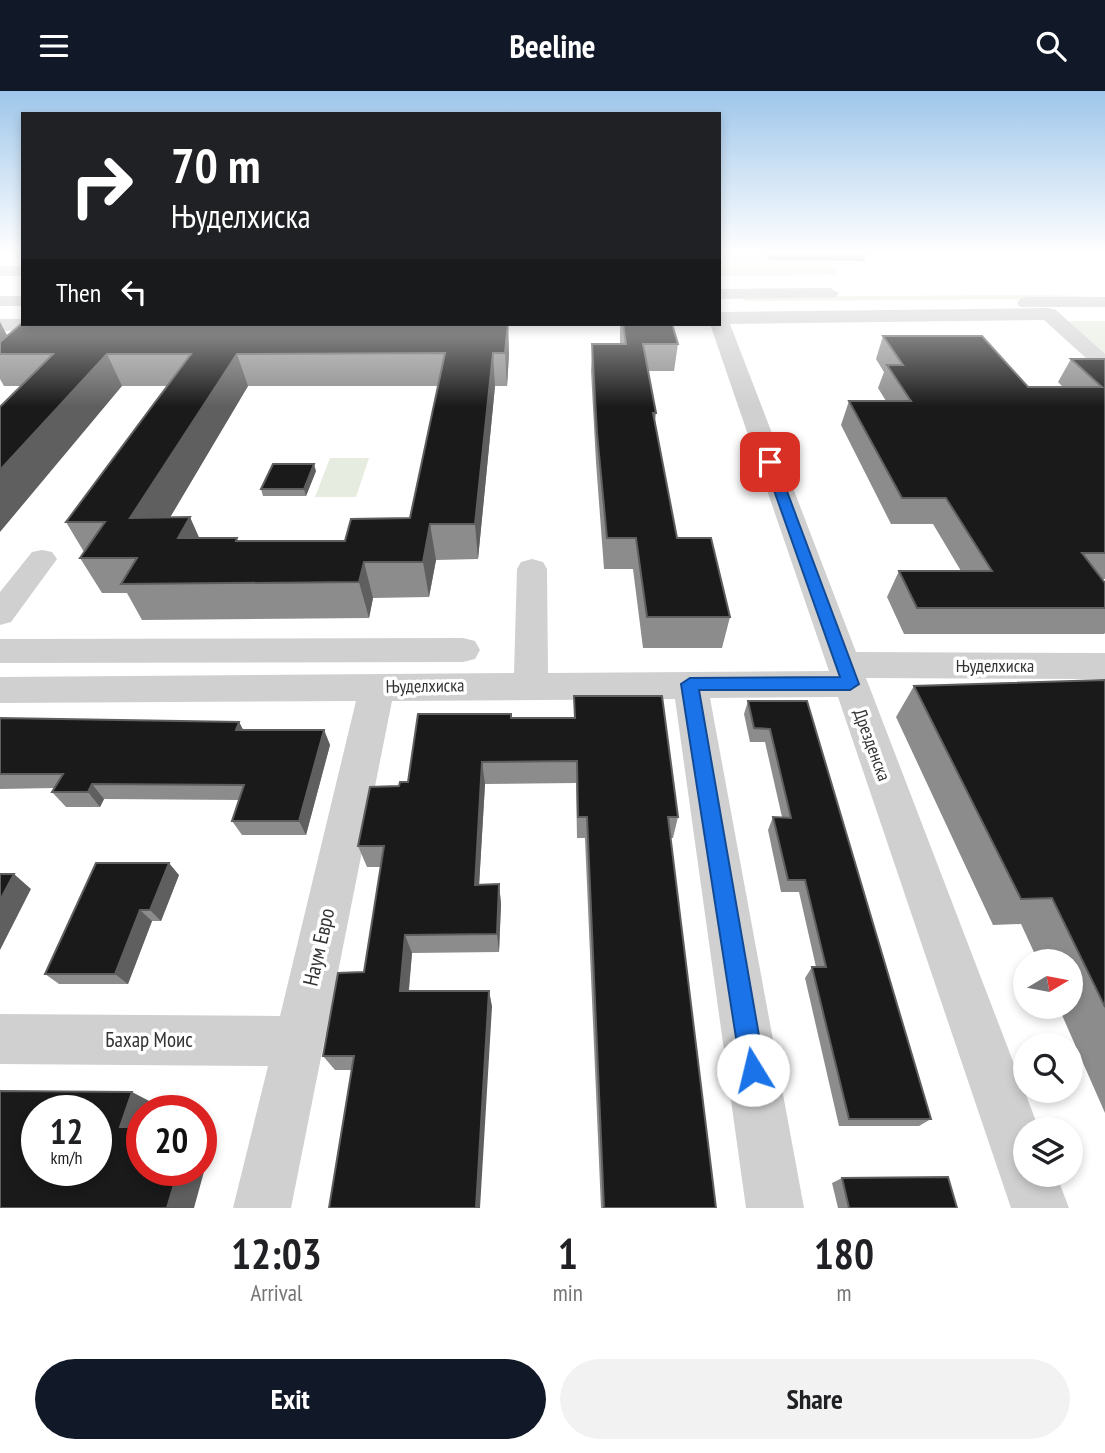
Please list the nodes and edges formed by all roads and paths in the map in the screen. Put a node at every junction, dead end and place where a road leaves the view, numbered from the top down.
1 (1072, 303) edge
2 (721, 306) edge
3 (874, 310) junction
4 (21, 314) edge
5 (0, 315) edge
6 (721, 320) edge
7 (0, 325) edge
8 (21, 325) edge
9 (50, 326) edge
10 (721, 326) edge
11 (32, 343) edge
12 (1105, 365) edge
13 (42, 559) dead end
14 (532, 569) dead end
15 (0, 614) edge
16 (464, 650) dead end
17 (0, 651) edge
18 (1105, 666) edge
19 (847, 675) junction
20 (690, 684) junction
21 (531, 685) junction
22 (377, 687) junction
23 (0, 690) edge
24 (0, 1039) edge
25 (299, 1041) junction
26 (1013, 1132) edge
27 (1033, 1187) edge
28 (262, 1208) edge
29 (775, 1208) edge
30 (1040, 1208) edge

1 - 3 street
2 - 3 street
3 - 6 street
3 - 12 street
4 - 5 street
7 - 8 street
9 - 11 street
10 - 19 street, Дрезденска
13 - 15 lane
14 - 21 street
16 - 17 street
18 - 19 street, Њуделхиска
19 - 20 street, Њуделхиска
19 - 26 street, Дрезденска
20 - 21 street, Њуделхиска
20 - 29 street
21 - 22 street, Њуделхиска
22 - 23 street, Њуделхиска
22 - 25 street, Наум Евро
24 - 25 street, Бахар Моис
25 - 28 street, Наум Евро
27 - 30 street

